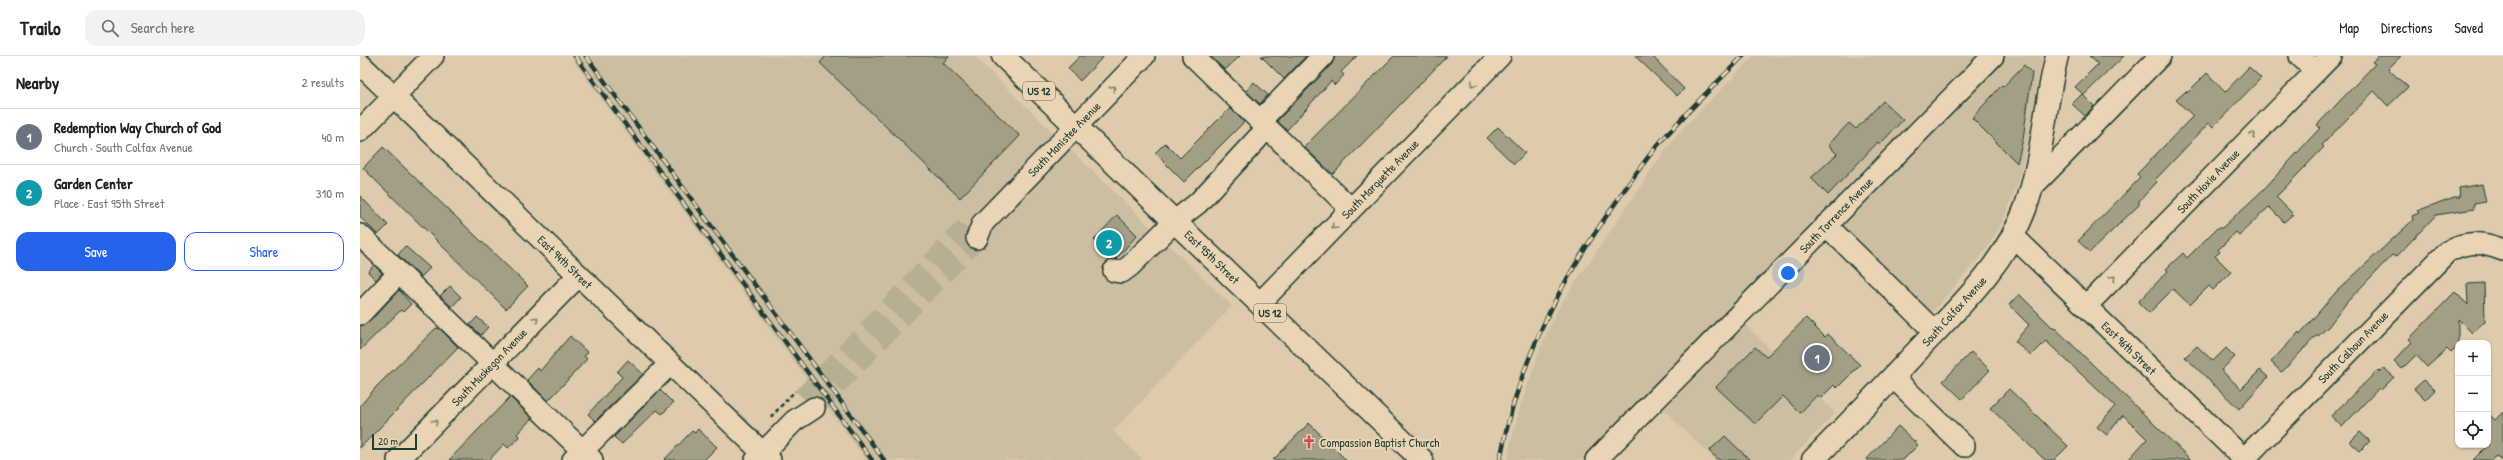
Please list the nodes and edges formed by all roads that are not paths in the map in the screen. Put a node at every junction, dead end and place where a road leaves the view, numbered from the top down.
1 (433, 56) edge
2 (1003, 56) edge
3 (1144, 56) edge
4 (1192, 56) edge
5 (1323, 56) edge
6 (1993, 56) edge
7 (2057, 56) edge
8 (2160, 56) edge
9 (2300, 56) edge
10 (2331, 56) edge
11 (1490, 59) edge
12 (360, 64) edge
13 (2316, 71) junction
14 (394, 96) junction
15 (1076, 126) junction
16 (1259, 129) junction
17 (360, 131) edge
18 (2032, 187) junction
19 (1351, 209) junction
20 (1175, 221) junction
21 (1826, 225) junction
22 (976, 230) tunnel mouth
23 (360, 235) edge
24 (2013, 236) junction
25 (2503, 250) edge
26 (1114, 271) dead end
27 (399, 273) junction
28 (579, 275) junction
29 (1260, 303) junction
30 (2086, 306) junction
31 (360, 314) edge
32 (1935, 332) junction
33 (492, 363) junction
34 (670, 364) junction
35 (1893, 377) junction
36 (804, 399) tunnel mouth
37 (1964, 446) dead end
38 (583, 457) edge
39 (763, 458) edge
40 (1600, 459) edge
41 (398, 460) edge
42 (1422, 460) edge
43 (1814, 460) edge
44 (2244, 460) edge

1 - 14 street
2 - 15 main road, East 95th Street / US 12
15 -> 3 street, South Manistee Avenue
4 - 16 street
5 - 16 street
6 - 21 street, South Torrence Avenue
7 - 18 main road, South Colfax Avenue
8 - 18 street
9 - 13 street
10 - 13 street, South Hoxie Avenue
11 -> 19 street, South Marquette Avenue
12 - 14 street, East 94th Street
30 -> 13 street, South Hoxie Avenue
14 - 17 street
14 - 28 street, East 94th Street
15 - 20 main road, East 95th Street / US 12
15 - 22 street, South Manistee Avenue
16 - 19 street
16 - 20 street
18 - 24 main road, South Colfax Avenue
19 -> 29 street, South Marquette Avenue
20 - 26 street
20 - 29 main road, East 95th Street / US 12
21 - 32 street
21 - 40 street, South Torrence Avenue
23 - 27 street
24 - 30 street, East 96th Street
24 - 32 main road, South Colfax Avenue
25 - 44 street, South Calhoun Avenue
27 - 31 street
27 - 33 street
33 -> 28 street, South Muskegon Avenue
28 - 34 street, East 94th Street
29 - 42 main road, East 95th Street / US 12
30 - 44 street, East 96th Street
32 - 35 main road, South Colfax Avenue
33 - 38 street
41 -> 33 street, South Muskegon Avenue
34 - 38 street
34 - 39 street, East 94th Street
35 - 37 street
35 - 43 main road, South Colfax Avenue
36 - 39 street

